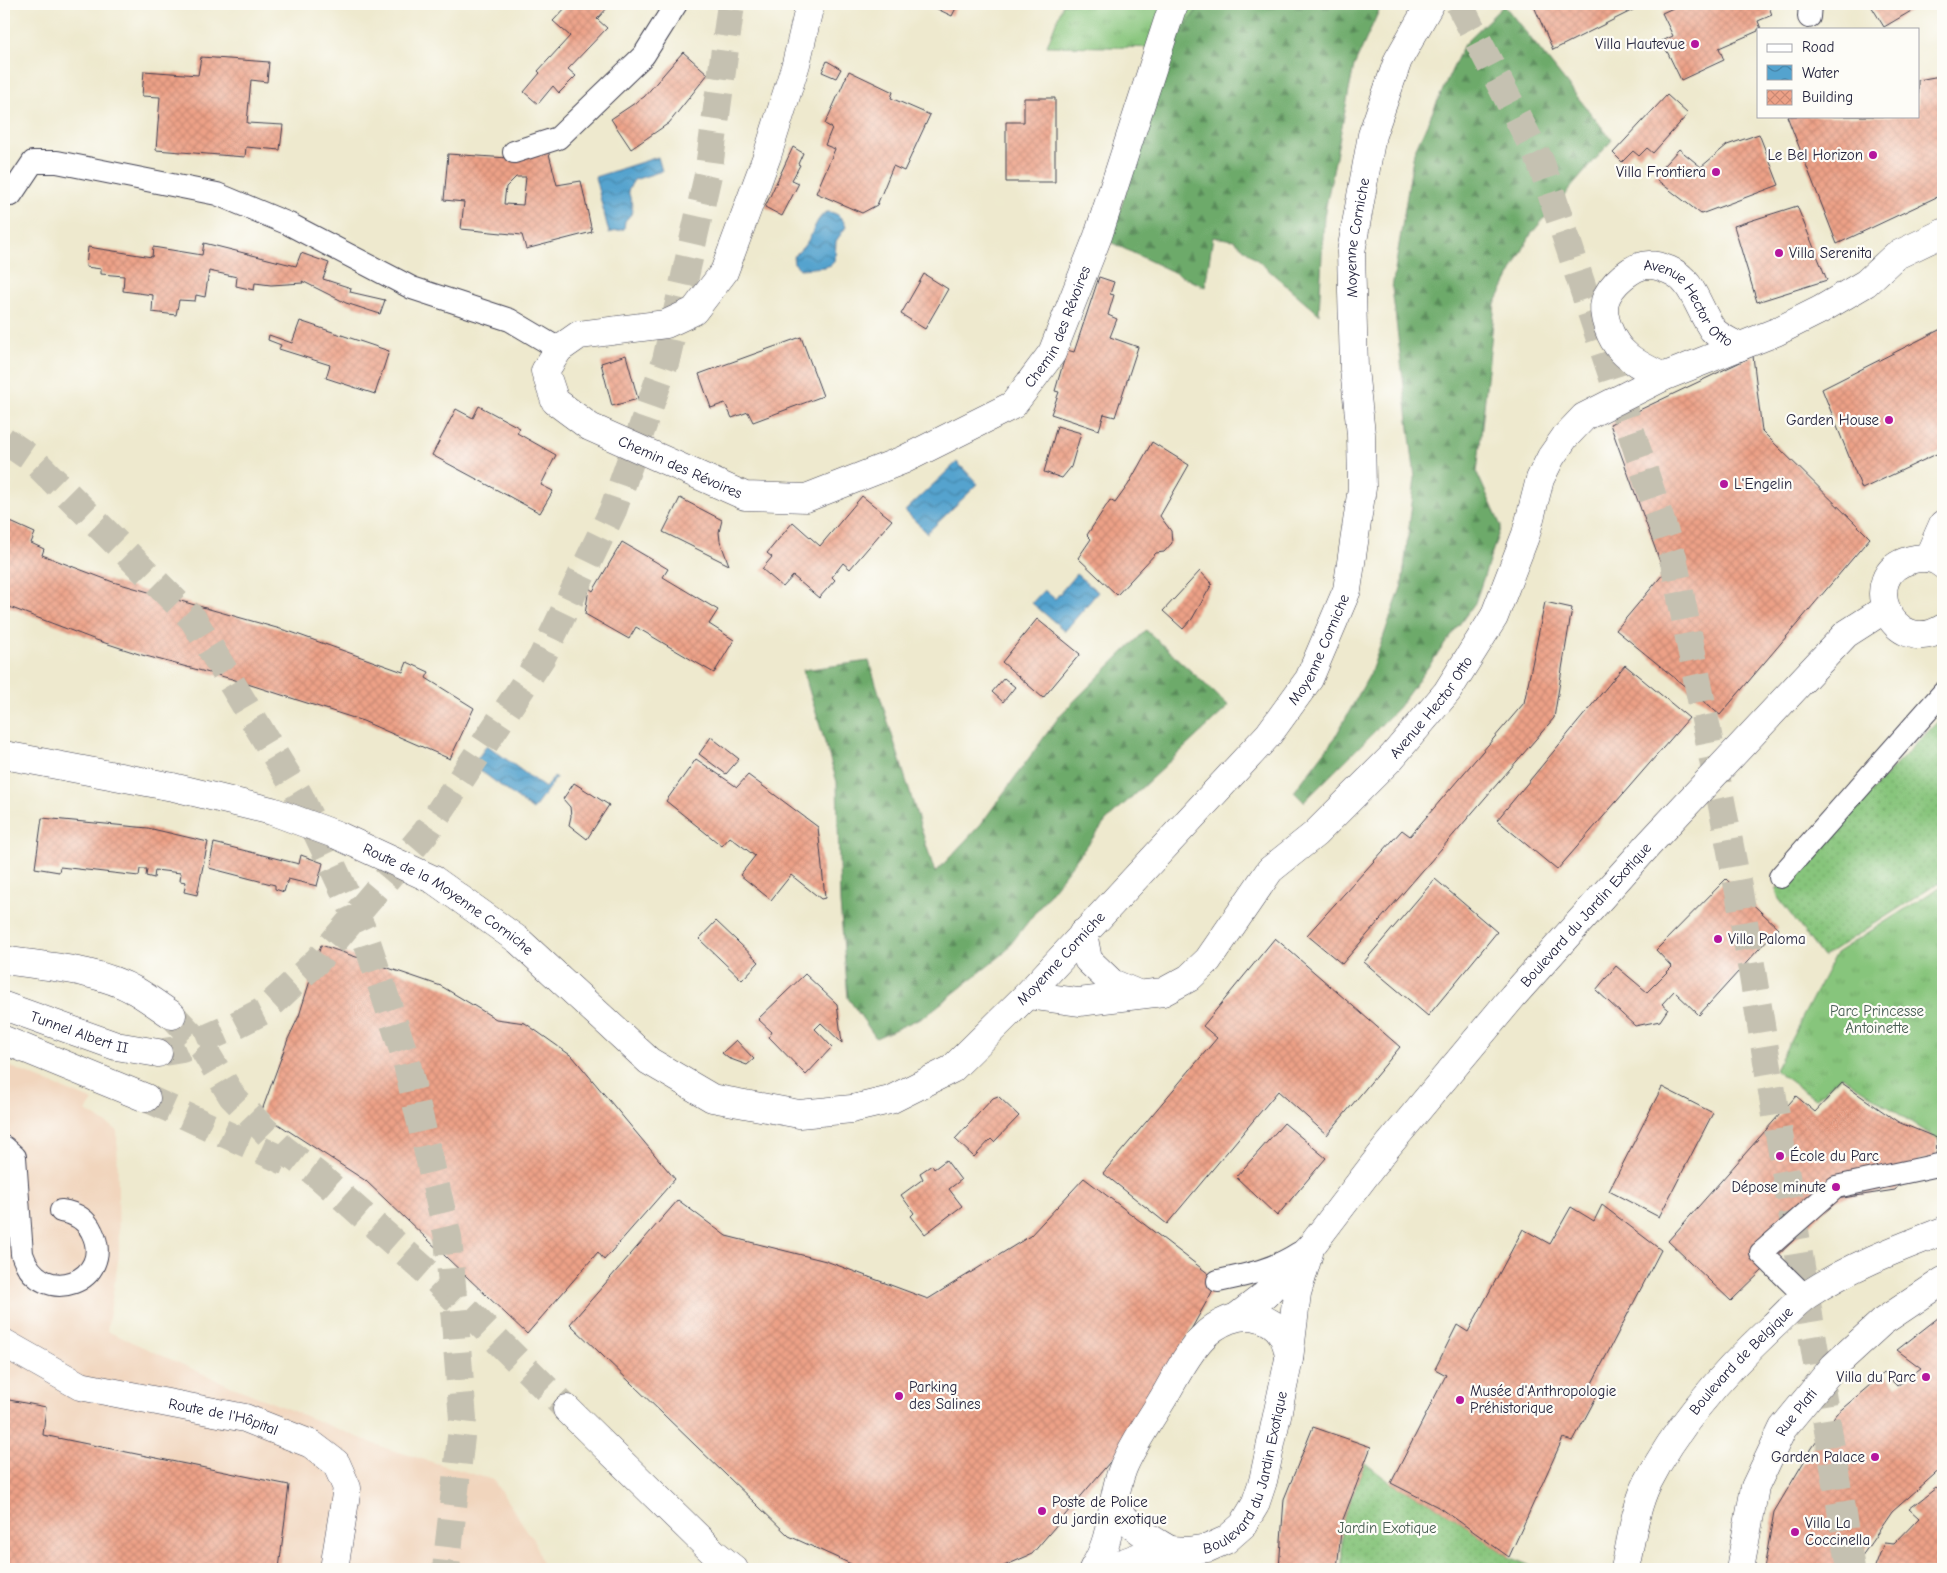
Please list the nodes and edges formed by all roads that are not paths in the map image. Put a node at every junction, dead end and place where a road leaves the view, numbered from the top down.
1 (676, 4) edge
2 (810, 4) edge
3 (1175, 4) edge
4 (1430, 4) edge
5 (514, 152) dead end
6 (4, 196) edge
7 (1943, 233) edge
8 (1739, 346) junction
9 (559, 349) junction
10 (1663, 377) junction
11 (1943, 524) edge
12 (1936, 562) edge
13 (1885, 609) junction
14 (1941, 635) edge
15 (1943, 693) edge
16 (4, 755) edge
17 (1780, 877) dead end
18 (1084, 933) junction
19 (4, 960) edge
20 (1138, 994) junction
21 (1027, 995) junction
22 (4, 1006) edge
23 (172, 1015) tunnel mouth
24 (4, 1040) edge
25 (158, 1053) tunnel mouth
26 (146, 1098) tunnel mouth
27 (852, 1109) joint
28 (4, 1147) edge
29 (1943, 1164) edge
30 (61, 1211) dead end
31 (1943, 1231) edge
32 (1312, 1245) junction
33 (1218, 1281) dead end
34 (1943, 1281) edge
35 (1805, 1296) junction
36 (1238, 1316) junction
37 (4, 1343) edge
38 (1289, 1359) junction
39 (567, 1410) tunnel mouth
40 (1114, 1508) junction
41 (1170, 1550) junction
42 (334, 1569) edge
43 (734, 1569) edge
44 (1093, 1569) edge
45 (1106, 1569) edge
46 (1625, 1569) edge
47 (1740, 1569) edge

1 - 5 lane
2 - 9 main road, Chemin des Révoires
3 - 9 main road, Chemin des Révoires
4 - 18 main road, Moyenne Corniche
6 - 9 lane
7 - 8 main road, Avenue Hector Otto
8 - 10 main road, Avenue Hector Otto
8 - 10 main road, Avenue Hector Otto
10 - 20 main road, Avenue Hector Otto
11 - 12 main road
12 - 13 main road
13 - 14 main road
13 - 32 main road, Boulevard du Jardin Exotique
15 - 17 lane
16 - 27 main road, Route de la Moyenne Corniche
18 - 20 main road, Avenue Hector Otto
18 - 21 main road, Moyenne Corniche
19 - 23 main road
20 - 21 main road, Avenue Hector Otto
21 - 27 main road, Moyenne Corniche
22 - 25 main road, Tunnel Albert II
24 - 26 main road
28 - 30 lane
29 - 35 lane
31 - 35 main road, Boulevard de Belgique
32 - 33 lane
32 - 36 main road, Boulevard du Jardin Exotique
32 - 38 main road, Boulevard du Jardin Exotique
34 - 47 main road, Rue Plati
35 - 46 main road, Boulevard de Belgique
36 - 38 main road, Boulevard du Jardin Exotique
36 - 40 main road, Boulevard du Jardin Exotique
37 - 42 main road, Route de l'Hôpital
38 - 41 main road, Boulevard du Jardin Exotique
39 - 43 main road
40 - 41 main road, Boulevard du Jardin Exotique
40 - 44 main road, Boulevard du Jardin Exotique
41 - 45 main road, Boulevard du Jardin Exotique

